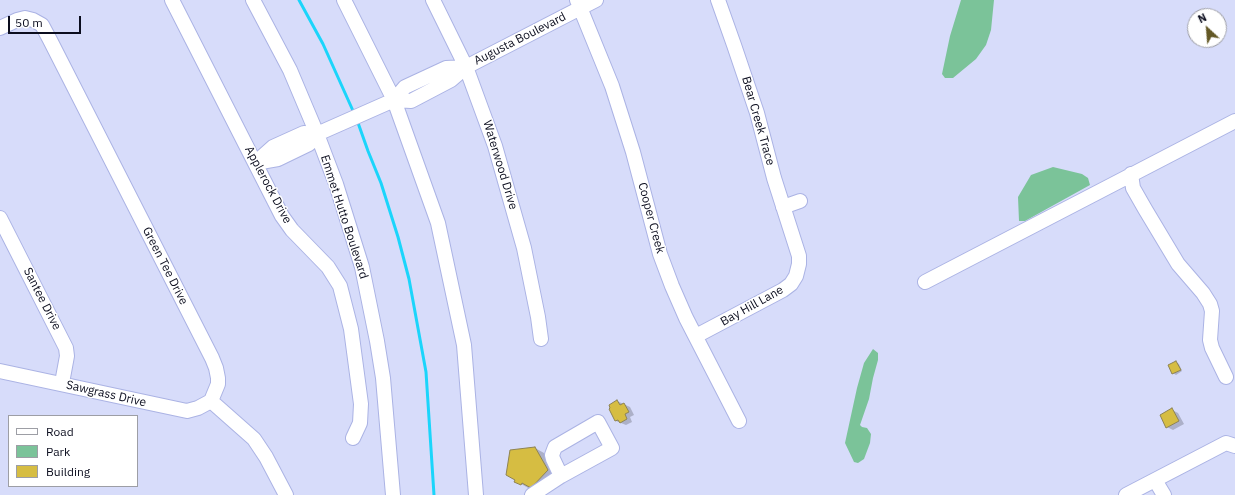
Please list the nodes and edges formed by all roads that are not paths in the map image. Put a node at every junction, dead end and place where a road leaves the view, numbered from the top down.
1 (172, 0) edge
2 (253, 0) edge
3 (344, 0) edge
4 (433, 0) edge
5 (596, 0) edge
6 (718, 0) edge
7 (579, 4) edge
8 (0, 28) edge
9 (466, 67) junction
10 (394, 100) junction
11 (1235, 121) edge
12 (317, 134) junction
13 (255, 163) junction
14 (1131, 174) junction
15 (800, 201) dead end
16 (783, 206) junction
17 (0, 218) edge
18 (795, 244) joint
19 (925, 282) dead end
20 (696, 336) junction
21 (541, 339) dead end
22 (0, 371) edge
23 (1226, 377) dead end
24 (62, 384) junction
25 (211, 401) junction
26 (739, 421) dead end
27 (353, 438) dead end
28 (1235, 446) edge
29 (561, 476) dead end
30 (1155, 480) junction
31 (286, 495) edge
32 (393, 495) edge
33 (476, 495) edge
34 (532, 495) edge
35 (1126, 495) edge
36 (1164, 495) edge

1 - 13 street, Applerock Drive
2 - 12 street, Emmet Hutto Boulevard
3 - 10 street
4 - 9 street, Waterwood Drive
5 - 7 street, Augusta Boulevard
6 - 16 street, Bear Creek Trace
7 - 9 street, Augusta Boulevard
7 - 20 street, Cooper Creek
8 - 25 street, Green Tee Drive
9 - 10 street, Augusta Boulevard
9 - 21 street, Waterwood Drive
10 - 12 street, Augusta Boulevard
10 - 33 street
11 - 14 street
12 - 13 street, Augusta Boulevard
12 - 32 street, Emmet Hutto Boulevard
13 - 27 street, Applerock Drive
14 - 19 street
14 - 23 street
15 - 16 street
16 - 18 street, Bear Creek Trace
17 - 24 street, Santee Drive
18 - 20 street, Bay Hill Lane
20 - 26 street, Cooper Creek
22 - 24 street, Sawgrass Drive
24 - 25 street, Sawgrass Drive
25 - 31 street
28 - 30 street
29 - 34 street
30 - 35 street
30 - 36 street

